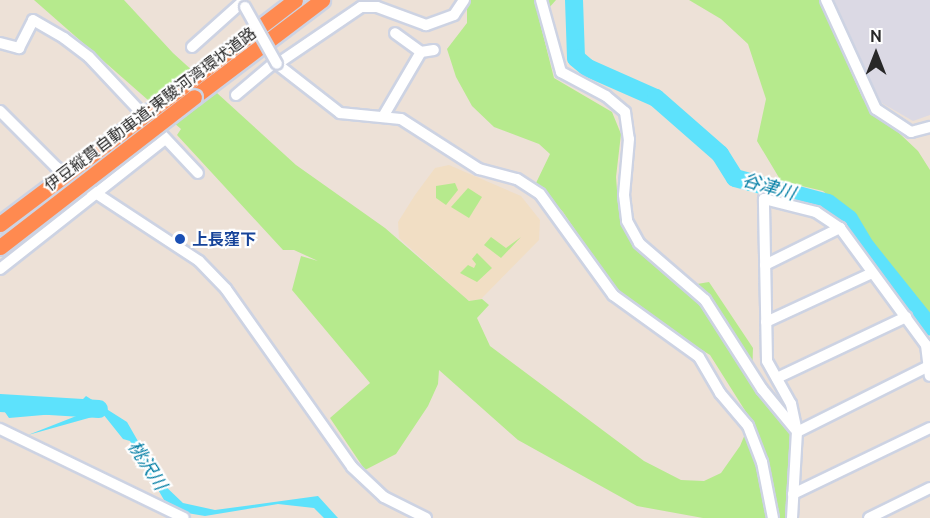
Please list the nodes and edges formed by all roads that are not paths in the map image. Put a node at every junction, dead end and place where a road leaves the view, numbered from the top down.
1 (295, 0) edge
2 (322, 0) edge
3 (464, 0) edge
4 (541, 0) edge
5 (825, 0) edge
6 (241, 3) edge
7 (394, 33) dead end
8 (0, 43) edge
9 (192, 47) dead end
10 (434, 50) dead end
11 (421, 52) junction
12 (276, 63) junction
13 (236, 94) dead end
14 (0, 111) edge
15 (384, 115) junction
16 (930, 127) edge
17 (165, 139) junction
18 (198, 173) dead end
19 (97, 193) junction
20 (0, 224) edge
21 (840, 228) junction
22 (0, 246) edge
23 (765, 265) junction
24 (0, 269) edge
25 (870, 274) junction
26 (906, 317) junction
27 (766, 322) junction
28 (929, 371) edge
29 (777, 378) junction
30 (930, 428) edge
31 (0, 429) edge
32 (797, 432) junction
33 (930, 488) edge
34 (793, 494) junction
35 (184, 518) edge
36 (426, 518) edge
37 (772, 518) edge
38 (792, 518) edge
39 (869, 518) edge

1 - 20 highway, 伊豆縦貫自動車道;東駿河湾環状道路, bridge
2 - 22 highway, 伊豆縦貫自動車道;東駿河湾環状道路, bridge
3 - 12 street
4 - 32 street
5 - 16 street
6 - 9 street
6 - 12 street, bridge
7 - 11 street
8 - 17 street
10 - 11 street
11 - 15 street
12 - 13 street
12 - 15 street
14 - 19 street
15 - 37 street
17 - 18 street
17 - 19 street
19 - 24 street
19 - 36 street
21 - 23 street
21 - 23 street
21 - 25 street
23 - 27 street
25 - 26 street
25 - 27 street
26 - 28 street
26 - 29 street
27 - 29 street
28 - 32 street
29 - 32 street
30 - 34 street
31 - 35 street
32 - 34 street
33 - 39 street
34 - 38 street

